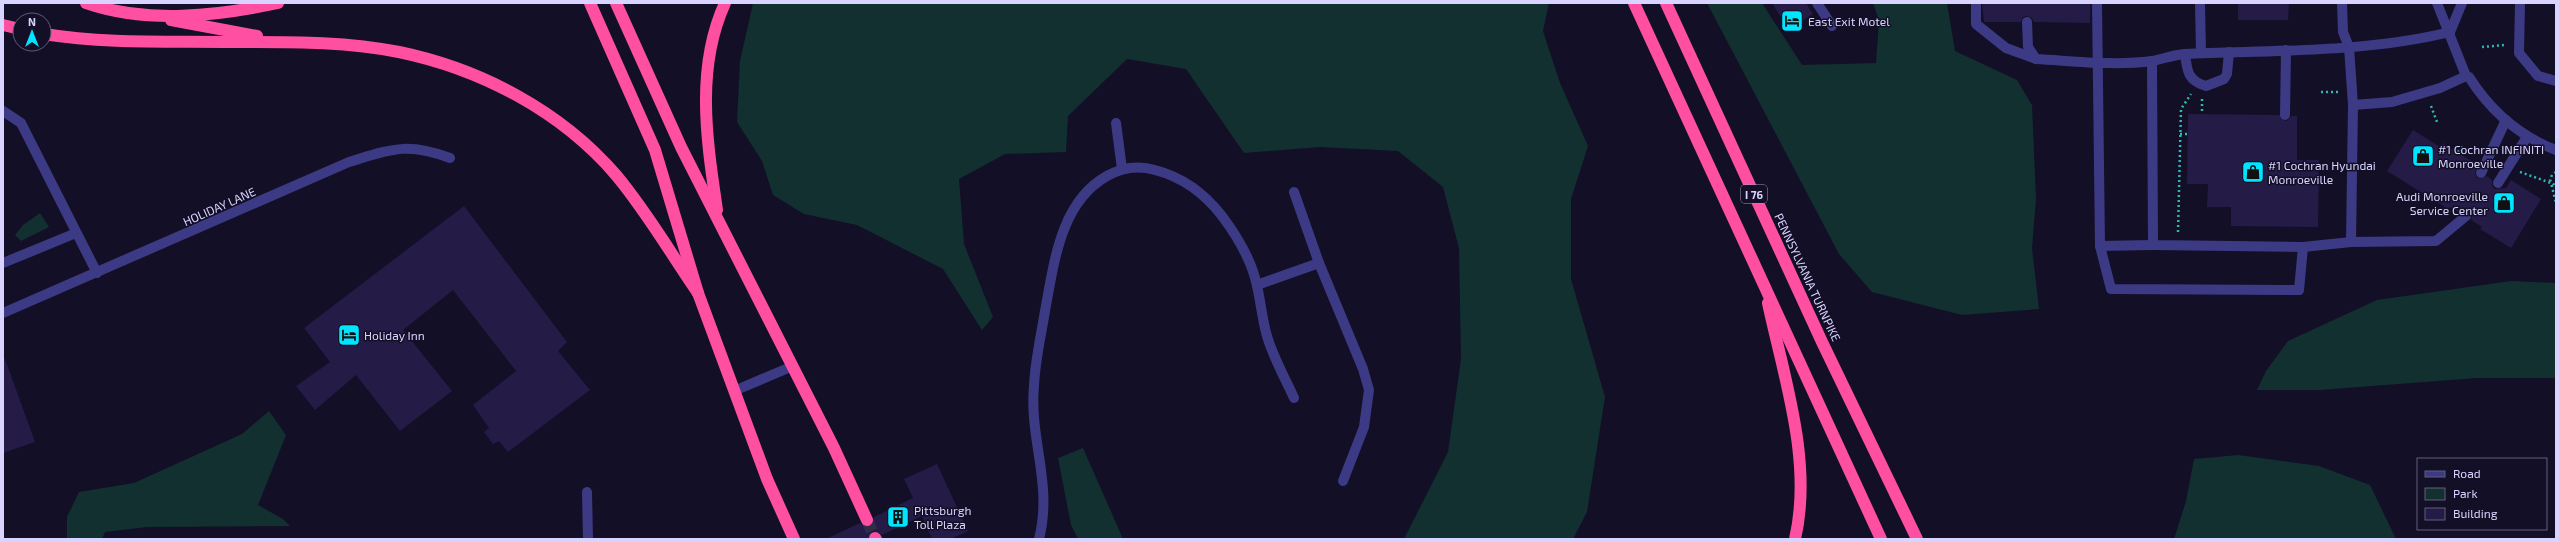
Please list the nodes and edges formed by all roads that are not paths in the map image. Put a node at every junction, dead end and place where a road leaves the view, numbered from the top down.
1 (86, 3) edge
2 (278, 3) edge
3 (590, 3) edge
4 (616, 3) edge
5 (725, 3) edge
6 (1634, 3) edge
7 (1666, 3) edge
8 (1817, 3) edge
9 (1976, 3) edge
10 (2097, 3) edge
11 (2200, 3) edge
12 (2342, 3) edge
13 (2437, 3) edge
14 (2462, 3) edge
15 (2520, 3) edge
16 (141, 14) junction
17 (2026, 22) dead end
18 (1832, 26) dead end
19 (2450, 32) junction
20 (52, 35) edge
21 (292, 42) junction
22 (2349, 47) junction
23 (2286, 50) junction
24 (2229, 52) junction
25 (2201, 53) junction
26 (2185, 54) junction
27 (2036, 59) junction
28 (2152, 61) junction
29 (2099, 63) junction
30 (2466, 76) junction
31 (2556, 81) edge
32 (2353, 105) junction
33 (3, 111) edge
34 (2285, 115) dead end
35 (2506, 120) junction
36 (1116, 123) dead end
37 (2527, 137) junction
38 (2556, 150) edge
39 (450, 158) dead end
40 (1122, 169) junction
41 (2481, 173) dead end
42 (2498, 183) dead end
43 (1294, 192) dead end
44 (2466, 216) dead end
45 (719, 221) junction
46 (76, 233) junction
47 (2351, 242) junction
48 (2153, 245) junction
49 (2100, 246) junction
50 (2303, 247) junction
51 (3, 263) edge
52 (1319, 263) junction
53 (97, 273) junction
54 (1763, 280) junction
55 (1257, 285) junction
56 (698, 293) junction
57 (3, 313) edge
58 (793, 366) junction
59 (734, 391) junction
60 (1294, 398) dead end
61 (1343, 481) dead end
62 (587, 492) dead end
63 (867, 520) tunnel mouth
64 (588, 539) edge
65 (794, 539) edge
66 (1039, 539) edge
67 (1795, 539) edge
68 (1881, 539) edge
69 (1917, 539) edge

1 - 16 highway
2 - 16 highway
3 - 56 highway
4 - 45 highway
5 - 45 highway
6 - 54 highway, I 76
7 - 69 highway, PENNSYLVANIA TURNPIKE / I 76
8 - 18 street
9 - 27 street
10 - 29 street
11 - 25 street
12 - 22 street
13 - 19 street
14 - 19 street
15 - 31 street
16 - 21 highway
17 - 27 street
19 - 22 street
19 - 30 street
20 - 21 highway
21 - 56 highway
22 - 23 street
22 - 32 street
23 - 24 street
23 - 34 street
24 - 25 street
24 - 26 street
25 - 26 street
26 - 28 street
27 - 29 street
28 - 29 street
28 - 48 street
29 - 49 street
30 - 32 street
30 - 35 street
32 - 47 street
33 - 46 street
35 - 37 street
35 - 41 street
36 - 40 street
37 - 38 street
37 - 42 street
39 - 53 street, HOLIDAY LANE
40 - 55 street
40 - 66 street
43 - 52 street
44 - 47 street
45 - 58 highway
46 - 51 street
46 - 53 street
47 - 50 street
48 - 49 street
48 - 50 street
49 - 50 street
52 - 55 street
52 - 61 street
53 - 57 street, HOLIDAY LANE
54 - 67 highway
54 - 68 highway, I 76
55 - 60 street
56 - 59 highway
58 - 59 street
58 - 63 highway
59 - 65 highway
62 - 64 street

